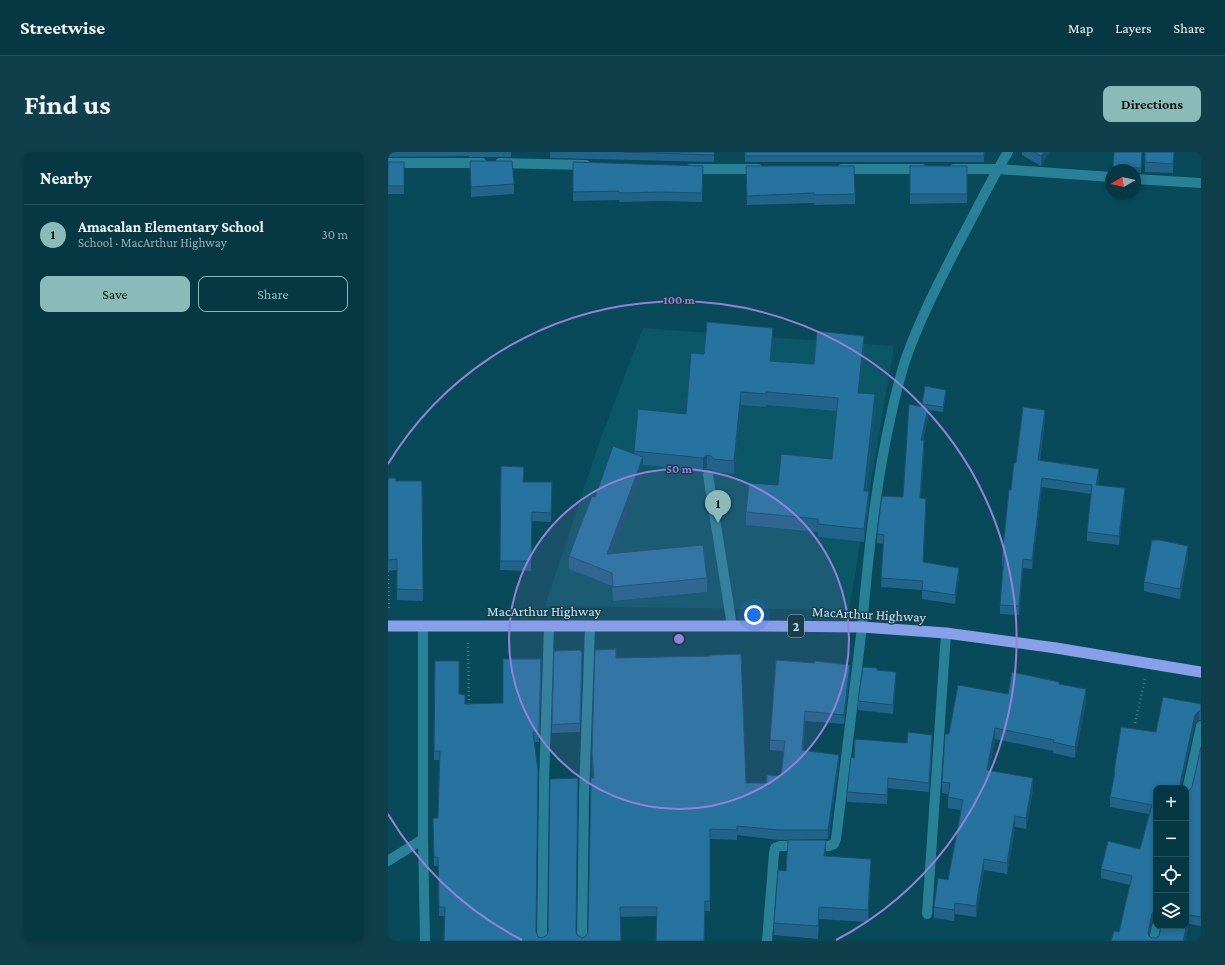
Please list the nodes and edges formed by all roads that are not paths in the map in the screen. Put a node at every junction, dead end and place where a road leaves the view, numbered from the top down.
1 (1008, 152) edge
2 (388, 163) edge
3 (596, 166) edge
4 (680, 168) edge
5 (829, 169) edge
6 (928, 169) edge
7 (944, 169) edge
8 (998, 169) junction
9 (770, 170) edge
10 (1105, 177) edge
11 (1141, 179) edge
12 (1201, 183) edge
13 (708, 475) dead end
14 (388, 626) edge
15 (423, 626) junction
16 (549, 626) junction
17 (590, 626) junction
18 (732, 626) junction
19 (862, 627) junction
20 (946, 633) junction
21 (1201, 672) edge
22 (1201, 726) edge
23 (1188, 785) edge
24 (423, 839) junction
25 (388, 861) edge
26 (927, 914) dead end
27 (1156, 929) edge
28 (425, 941) edge
29 (542, 941) edge
30 (582, 941) edge
31 (767, 941) edge
32 (1154, 941) edge

1 - 8 street
2 - 3 street
4 - 9 street
5 - 6 street
7 - 8 street
8 - 10 street
8 - 19 street
11 - 12 street
13 - 18 street
14 - 15 highway, MacArthur Highway / 2
15 - 16 highway, MacArthur Highway / 2
15 - 24 street
16 - 17 highway, MacArthur Highway / 2
16 - 29 street
17 - 18 highway, MacArthur Highway / 2
17 - 30 street
18 - 19 highway, MacArthur Highway / 2
19 - 20 highway, MacArthur Highway / 2
19 - 31 street
20 - 21 highway, MacArthur Highway / 2
20 - 26 street
22 - 23 street
24 - 25 street
24 - 28 street
27 - 32 street

